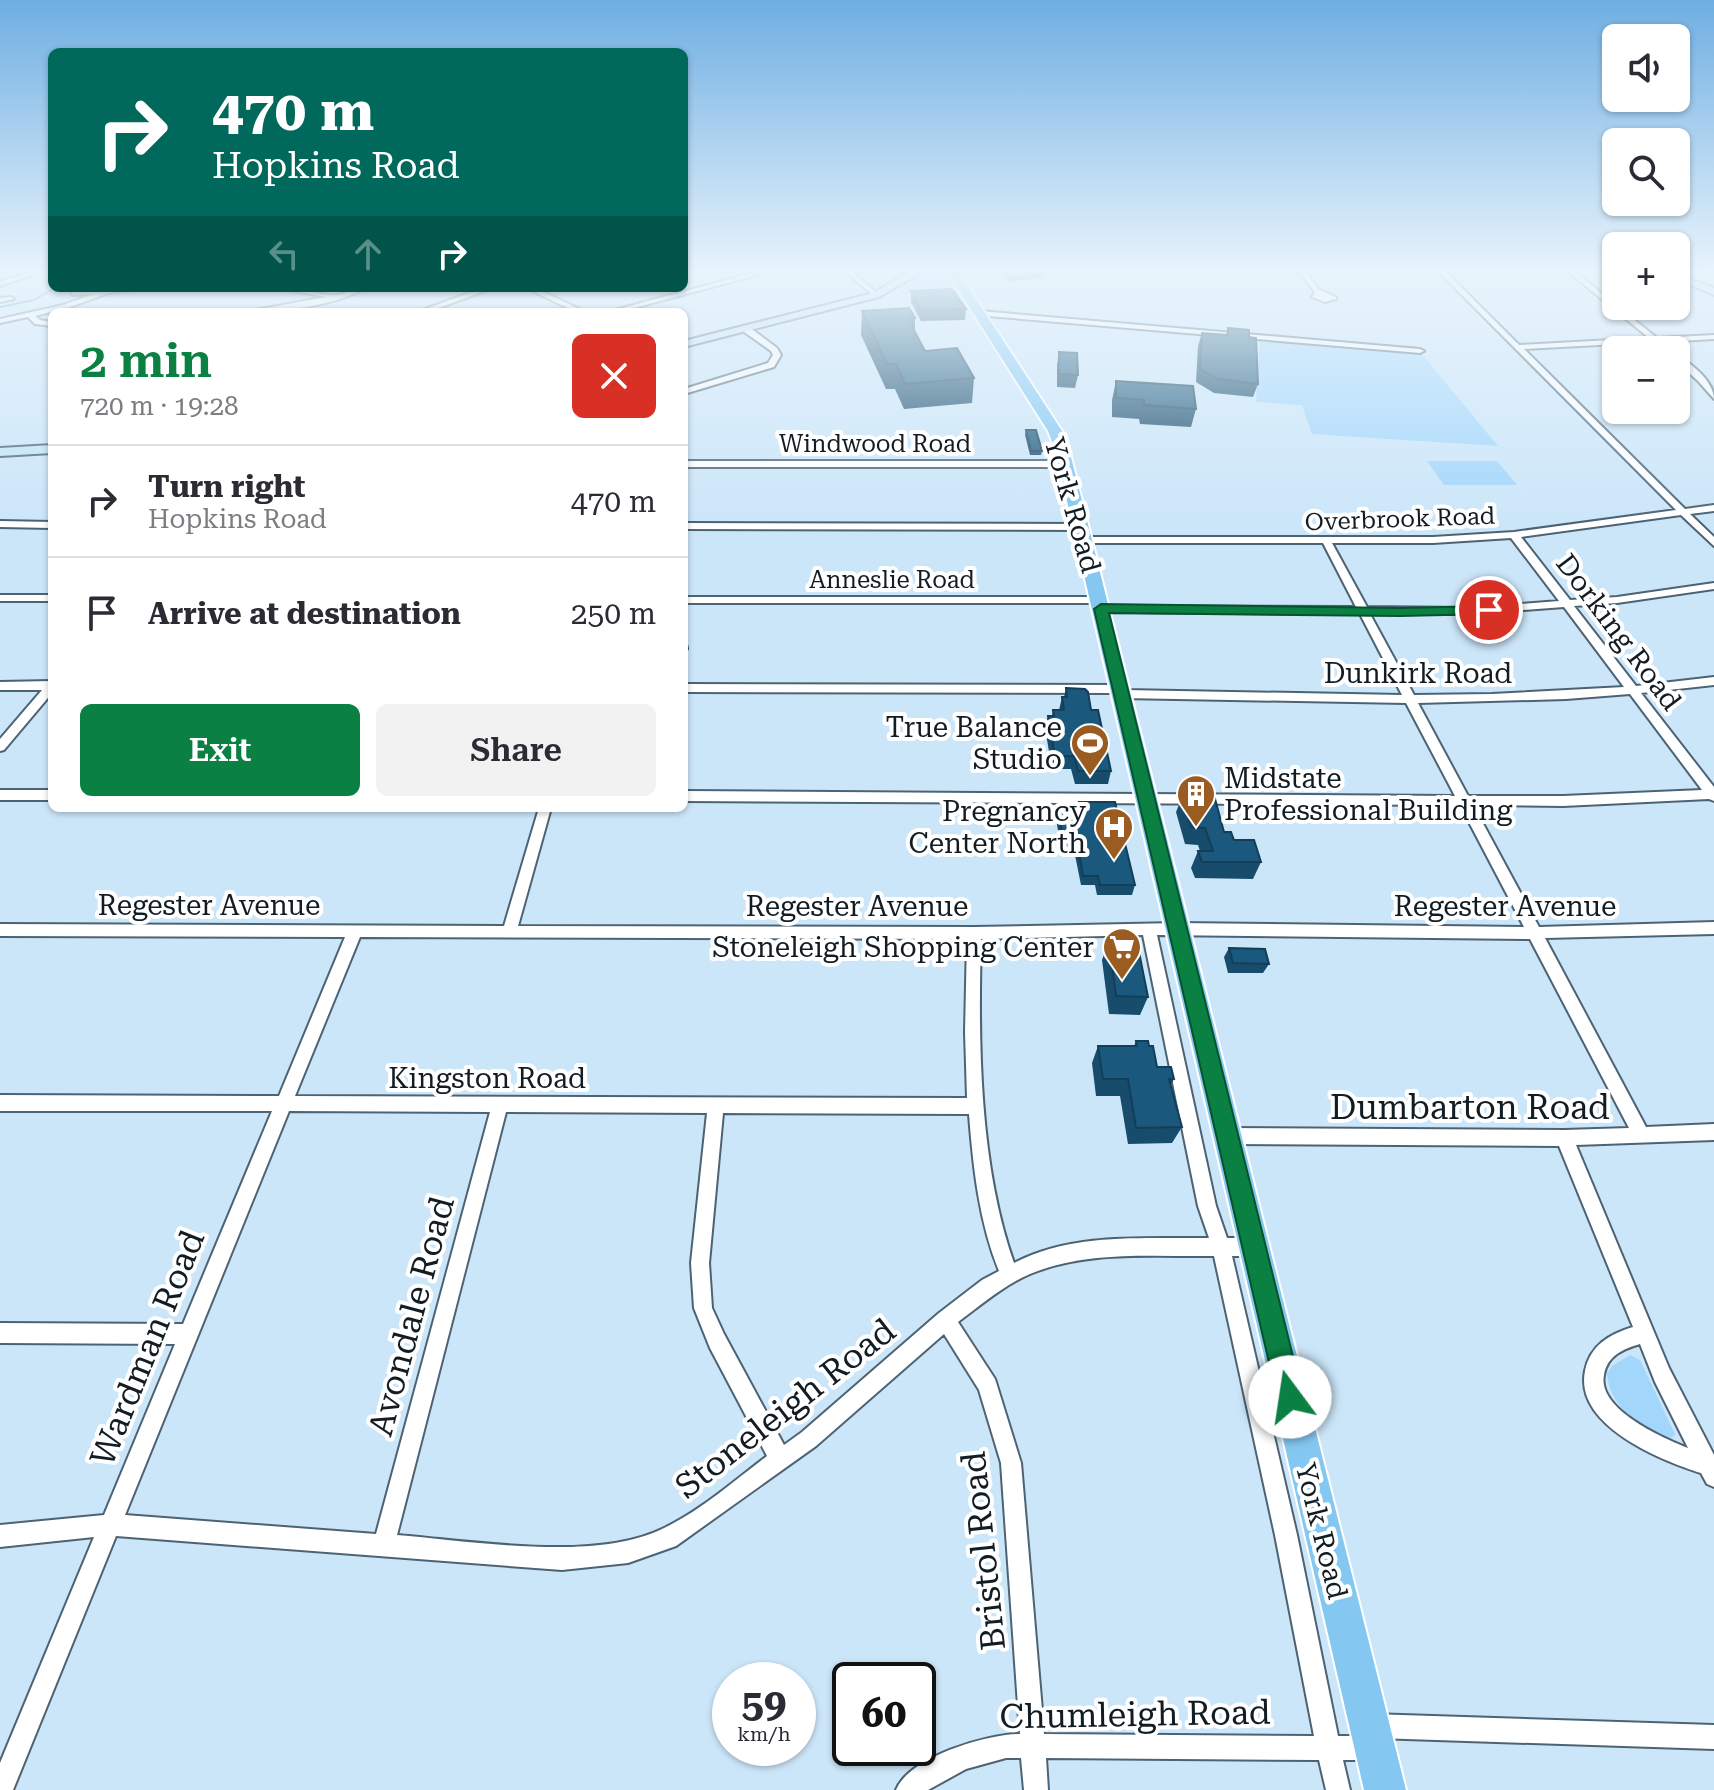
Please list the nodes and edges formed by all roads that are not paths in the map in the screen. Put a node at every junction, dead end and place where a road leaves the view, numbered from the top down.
1 (776, 354) edge
2 (1005, 354) edge
3 (1525, 354) edge
4 (1690, 371) edge
5 (688, 391) edge
6 (1714, 395) edge
7 (48, 449) edge
8 (0, 452) edge
9 (688, 464) edge
10 (1065, 464) junction
11 (1714, 508) edge
12 (1683, 512) junction
13 (0, 524) edge
14 (48, 525) edge
15 (688, 526) edge
16 (1083, 533) junction
17 (1514, 535) junction
18 (1327, 542) junction
19 (1714, 543) edge
20 (1714, 586) edge
21 (0, 598) edge
22 (48, 598) edge
23 (688, 600) edge
24 (1100, 604) junction
25 (1569, 605) junction
26 (1364, 612) junction
27 (1714, 681) edge
28 (0, 686) edge
29 (48, 686) edge
30 (688, 688) edge
31 (48, 691) edge
32 (1634, 691) junction
33 (1121, 692) junction
34 (1409, 698) junction
35 (0, 747) edge
36 (0, 795) edge
37 (48, 795) edge
38 (1713, 795) edge
39 (688, 796) edge
40 (1146, 797) junction
41 (1464, 801) junction
42 (544, 812) edge
43 (1714, 928) edge
44 (1163, 929) junction
45 (0, 930) edge
46 (355, 931) junction
47 (509, 932) junction
48 (974, 933) junction
49 (1534, 933) junction
50 (0, 1103) edge
51 (284, 1104) junction
52 (500, 1104) junction
53 (716, 1105) junction
54 (975, 1106) junction
55 (1714, 1132) edge
56 (1227, 1136) junction
57 (1642, 1136) junction
58 (1564, 1138) junction
59 (1237, 1247) junction
60 (1009, 1274) junction
61 (946, 1320) junction
62 (0, 1333) edge
63 (1645, 1333) junction
64 (189, 1334) junction
65 (780, 1459) junction
66 (1711, 1471) edge
67 (111, 1525) junction
68 (0, 1536) edge
69 (384, 1544) junction
70 (1372, 1737) junction
71 (1714, 1737) edge
72 (1033, 1744) junction
73 (1330, 1747) junction
74 (1, 1790) edge
75 (908, 1790) edge
76 (1036, 1790) edge
77 (1338, 1790) edge
78 (1385, 1790) edge

1 - 5 street
2 - 10 main road, York Road
3 - 12 street
4 - 6 street
7 - 8 street
9 - 10 street, Windwood Road
10 - 16 main road, York Road
11 - 12 street, Overbrook Road
12 - 17 street, Overbrook Road
12 - 19 street
13 - 14 street
15 - 16 street, Overbrook Road
16 - 18 street, Overbrook Road
16 - 24 main road, York Road
17 - 18 street, Overbrook Road
17 - 25 street, Dorking Road
18 - 26 street
20 - 25 street, Anneslie Road
21 - 22 street
23 - 24 street, Anneslie Road
24 - 26 street, Anneslie Road
24 - 33 main road, York Road
25 - 26 street, Anneslie Road
25 - 32 street, Dorking Road
26 - 34 street
27 - 32 street, Dunkirk Road
28 - 29 street
30 - 33 street, Dunkirk Road
31 - 35 street
32 - 34 street, Dunkirk Road
32 - 38 street, Dorking Road
33 - 34 street, Dunkirk Road
33 - 40 main road, York Road
34 - 41 street
36 - 37 street
38 - 41 street
39 - 40 street
40 - 41 street
40 - 44 main road, York Road
41 - 49 street
42 - 47 street
43 - 49 street, Regester Avenue
44 - 48 street, Regester Avenue
44 - 49 street, Regester Avenue
44 - 56 main road, York Road
44 - 59 street, York Road
45 - 46 street, Regester Avenue
46 - 47 street, Regester Avenue
46 - 51 street, Wardman Road
47 - 48 street, Regester Avenue
48 - 54 street
49 - 57 street
50 - 51 street, Kingston Road
51 - 52 street, Kingston Road
51 - 64 street, Wardman Road
52 - 53 street, Kingston Road
52 - 69 street, Avondale Road
53 - 54 street, Kingston Road
53 - 65 street
54 - 60 street
55 - 57 street, Dumbarton Road
56 - 58 street, Dumbarton Road
56 - 59 main road, York Road
57 - 58 street, Dumbarton Road
58 - 63 street
59 - 60 street, Stoneleigh Road
59 - 70 main road, York Road
59 - 73 street, York Road
60 - 61 street, Stoneleigh Road
61 - 65 street, Stoneleigh Road
61 - 72 street, Bristol Road
62 - 64 street
63 - 66 street
63 - 66 street
64 - 67 street, Wardman Road
65 - 69 street, Stoneleigh Road
67 - 68 street, Stoneleigh Road
67 - 69 street, Stoneleigh Road
67 - 74 street, Wardman Road
70 - 71 street, Chumleigh Road
70 - 73 street, Chumleigh Road
70 - 78 main road, York Road
72 - 73 street, Chumleigh Road
72 - 75 street, Chumleigh Road
72 - 76 street, Bristol Road
73 - 77 street, York Road

